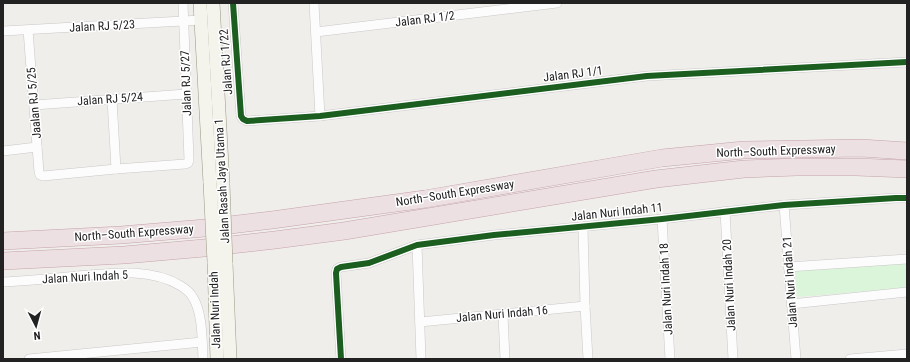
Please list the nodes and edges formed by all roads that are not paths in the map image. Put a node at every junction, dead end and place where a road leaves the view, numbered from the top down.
1 (183, 3) edge
2 (200, 3) edge
3 (213, 3) edge
4 (233, 3) edge
5 (314, 3) edge
6 (557, 3) edge
7 (201, 20) junction
8 (184, 21) junction
9 (28, 30) junction
10 (3, 31) edge
11 (316, 32) junction
12 (907, 62) edge
13 (186, 94) junction
14 (112, 99) junction
15 (34, 105) junction
16 (320, 116) junction
17 (243, 119) joint
18 (37, 147) junction
19 (3, 151) edge
20 (907, 151) edge
21 (907, 169) edge
22 (116, 170) junction
23 (217, 184) junction
24 (907, 198) edge
25 (784, 204) junction
26 (725, 211) junction
27 (662, 219) junction
28 (583, 227) junction
29 (3, 241) edge
30 (417, 245) junction
31 (907, 259) edge
32 (3, 261) edge
33 (220, 262) junction
34 (788, 267) junction
35 (3, 282) edge
36 (907, 292) edge
37 (791, 304) junction
38 (585, 306) junction
39 (503, 314) junction
40 (420, 322) junction
41 (202, 342) junction
42 (907, 354) edge
43 (29, 359) edge
44 (204, 359) edge
45 (217, 359) edge
46 (230, 359) edge
47 (341, 359) edge
48 (421, 359) edge
49 (505, 359) edge
50 (588, 359) edge
51 (670, 359) edge
52 (733, 359) edge
53 (796, 359) edge
54 (850, 359) edge

1 - 8 street, Jalan RJ 5/27
2 - 7 main road, Jalan Rasah Jaya Utama 1
3 - 23 main road, Jalan Rasah Jaya Utama 1
4 - 17 street, Jalan RJ 1/22
5 - 11 street
6 - 11 street, Jalan RJ 1/2
7 - 8 street, Jalan RJ 5/23
7 - 23 main road, Jalan Rasah Jaya Utama 1
8 - 9 street, Jalan RJ 5/23
8 - 13 street, Jalan RJ 5/27
9 - 10 street, Jalan RJ 5/23
9 - 15 street, Jaalan RJ 5/25
11 - 16 street
12 - 16 street, Jalan RJ 1/1
13 - 14 street, Jalan RJ 5/24
13 - 22 street, Jalan RJ 5/27
14 - 15 street, Jalan RJ 5/24
14 - 22 street
15 - 18 street, Jaalan RJ 5/25
16 - 17 street, Jalan RJ 1/1
18 - 19 street
18 - 22 street, Jaalan RJ 5/25
20 - 29 highway, North–South Expressway
21 - 32 highway, North–South Expressway
23 - 33 main road, Jalan Rasah Jaya Utama 1, bridge
24 - 25 street, Jalan Nuri Indah 11
25 - 26 street, Jalan Nuri Indah 11
25 - 34 street, Jalan Nuri Indah 21
26 - 27 street, Jalan Nuri Indah 11
26 - 52 street, Jalan Nuri Indah 20
27 - 28 street, Jalan Nuri Indah 11
27 - 51 street, Jalan Nuri Indah 18
28 - 30 street, Jalan Nuri Indah 11
28 - 38 street
30 - 40 street
30 - 47 street, Jalan Nuri Indah 11
31 - 34 street
33 - 45 main road, Jalan Nuri Indah
33 - 46 main road, Jalan Nuri Indah
34 - 37 street, Jalan Nuri Indah 21
35 - 41 street, Jalan Nuri Indah 5
36 - 37 street
37 - 53 street, Jalan Nuri Indah 21
38 - 39 street, Jalan Nuri Indah 16
38 - 50 street
39 - 40 street, Jalan Nuri Indah 16
39 - 49 street
40 - 48 street
41 - 43 street
41 - 44 street, Jalan Nuri Indah 5
42 - 54 street

